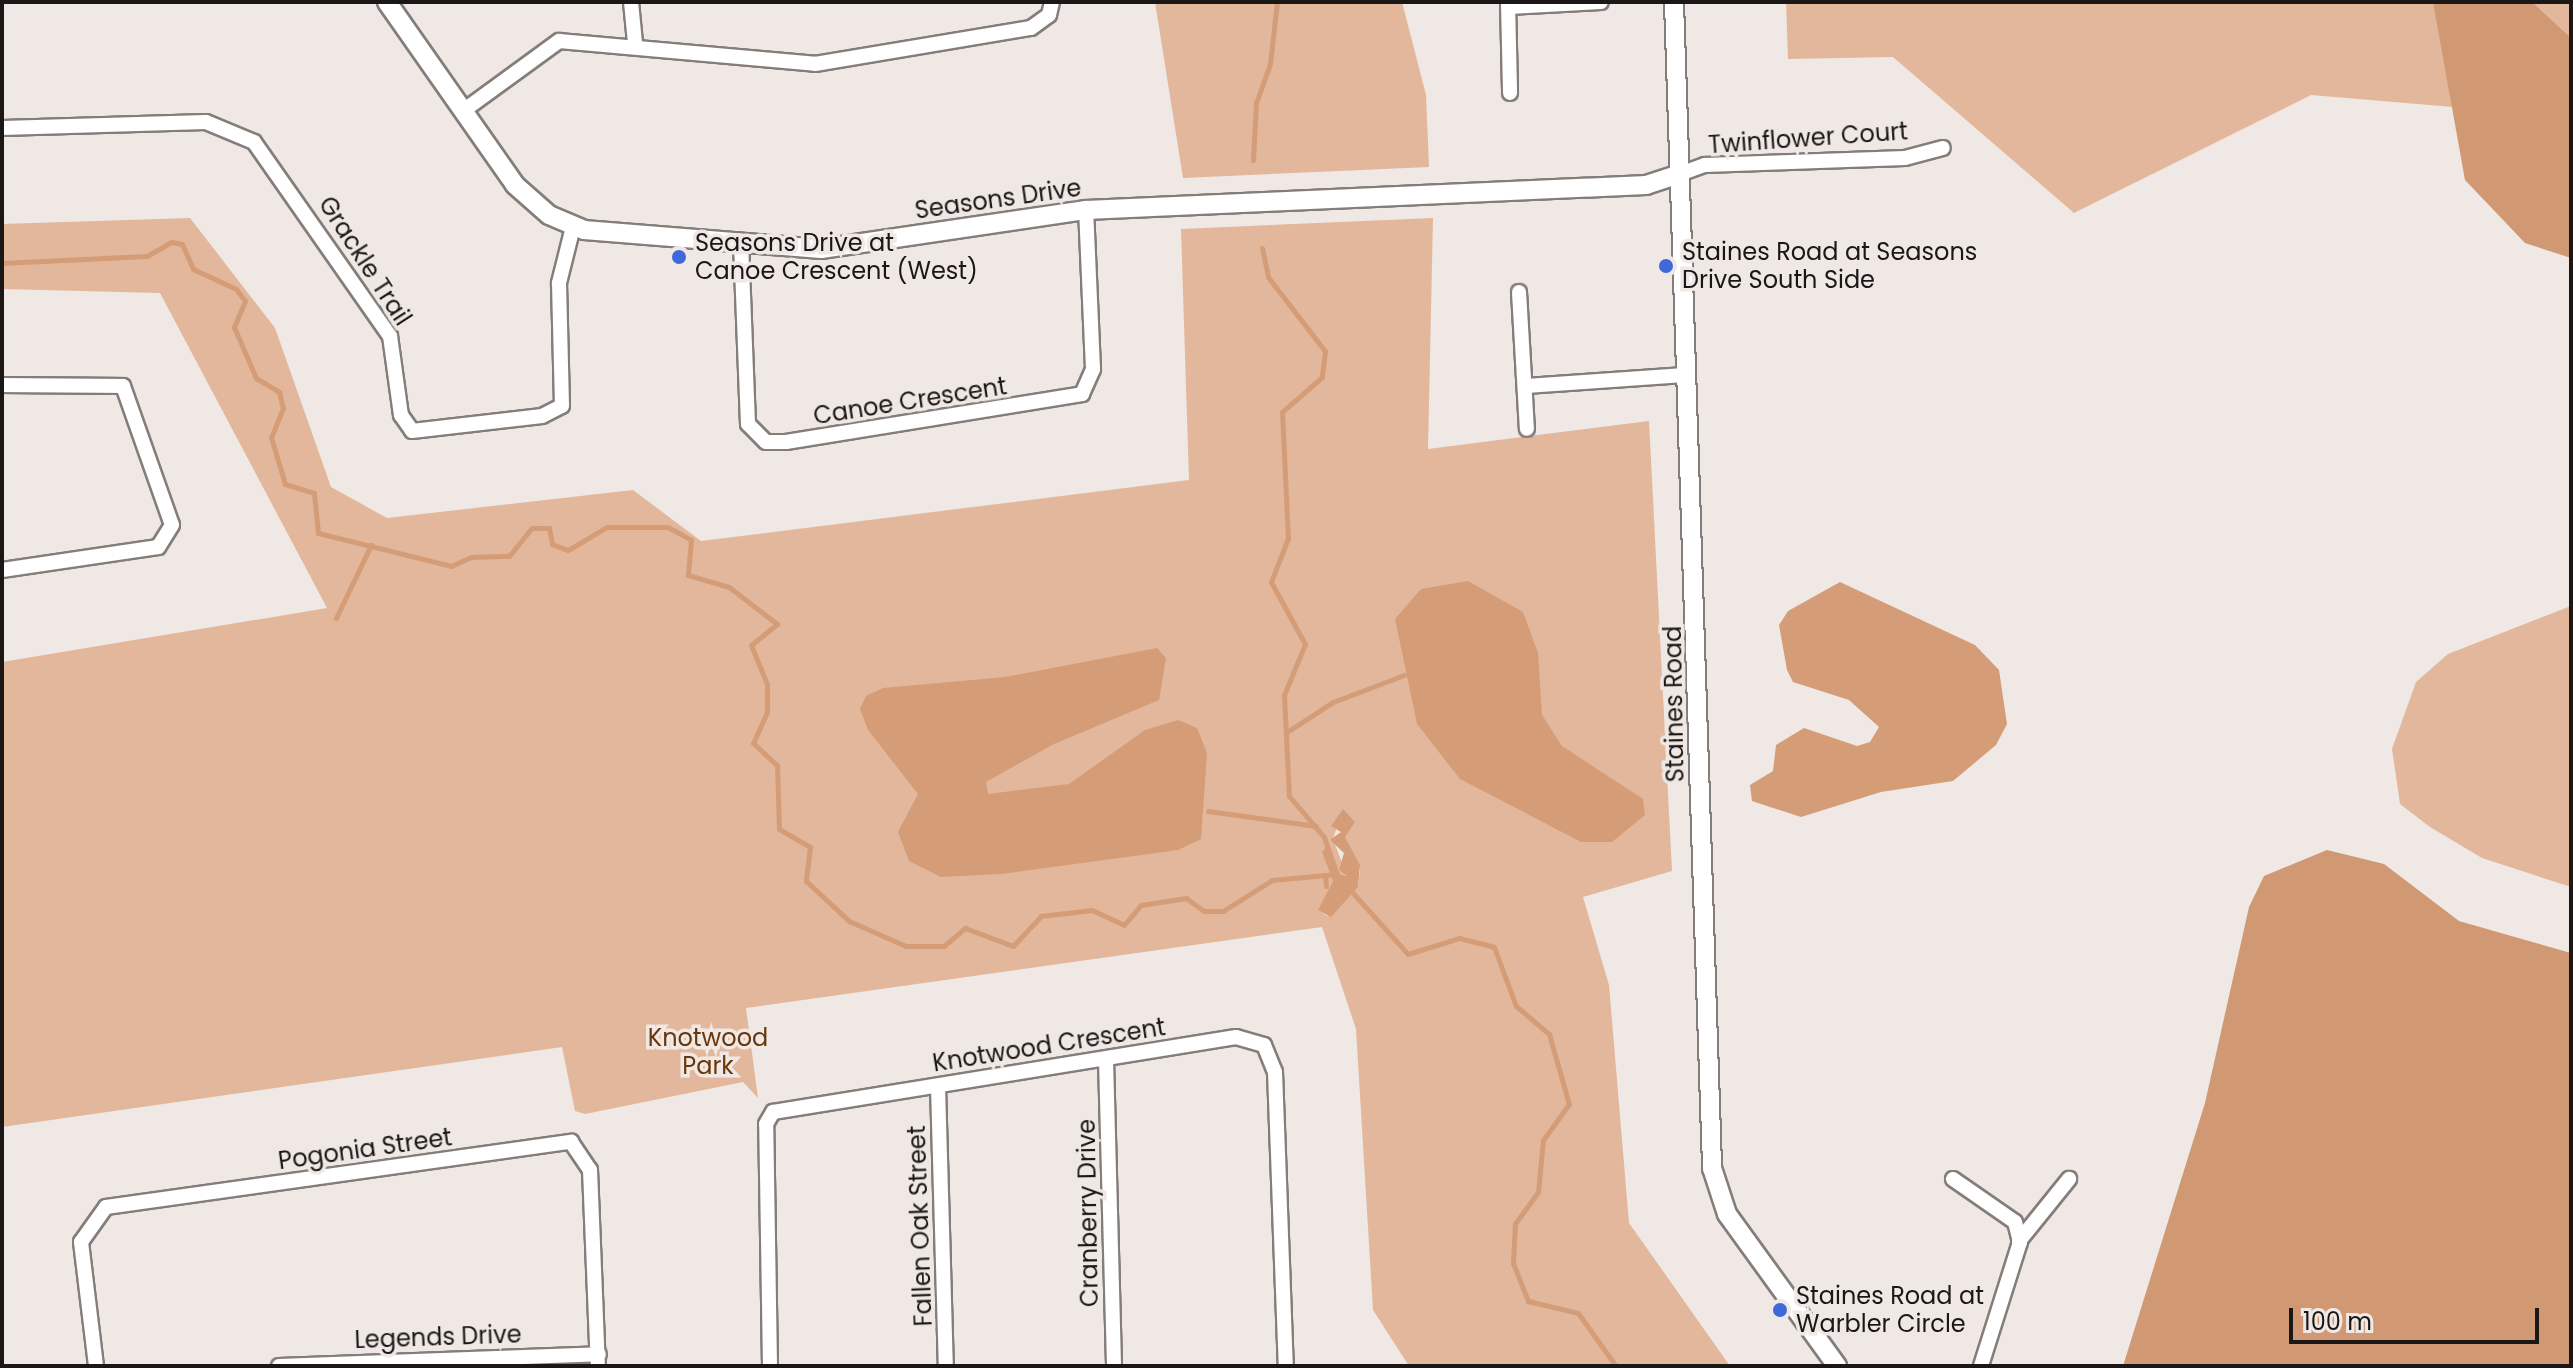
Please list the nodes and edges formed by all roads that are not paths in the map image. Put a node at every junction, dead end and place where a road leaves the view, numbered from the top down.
1 (387, 2) edge
2 (631, 2) edge
3 (1052, 2) edge
4 (1601, 2) edge
5 (1674, 2) edge
6 (1508, 4) edge
7 (635, 43) junction
8 (1510, 93) dead end
9 (463, 111) junction
10 (2, 128) edge
11 (1943, 148) dead end
12 (1677, 175) junction
13 (1086, 210) junction
14 (573, 227) junction
15 (741, 242) junction
16 (1519, 292) dead end
17 (1685, 375) junction
18 (2, 385) edge
19 (1526, 386) junction
20 (1527, 429) dead end
21 (2, 570) edge
22 (1106, 1059) junction
23 (938, 1086) junction
24 (1953, 1179) dead end
25 (2069, 1179) dead end
26 (2019, 1241) junction
27 (598, 1360) edge
28 (96, 1366) edge
29 (279, 1366) edge
30 (770, 1366) edge
31 (946, 1366) edge
32 (1114, 1366) edge
33 (1286, 1366) edge
34 (1837, 1366) edge
35 (1981, 1366) edge

1 - 9 street
2 - 7 street
3 - 7 street
4 - 6 street
5 - 12 street, Staines Road
6 - 8 street
7 - 9 street
9 - 14 street
10 - 14 street, Grackle Trail
11 - 12 street, Twinflower Court
12 - 13 street, Seasons Drive
12 - 17 street, Staines Road
13 - 15 street, Seasons Drive
13 - 15 street, Canoe Crescent
14 - 15 street, Seasons Drive
16 - 19 street
17 - 19 street
17 - 34 street, Staines Road
18 - 21 street
19 - 20 street
22 - 23 street, Knotwood Crescent
22 - 32 street, Cranberry Drive
22 - 33 street, Knotwood Crescent
23 - 30 street, Knotwood Crescent
23 - 31 street, Fallen Oak Street
24 - 26 street
25 - 26 street
26 - 35 street
27 - 28 street, Pogonia Street
27 - 29 street, Legends Drive

